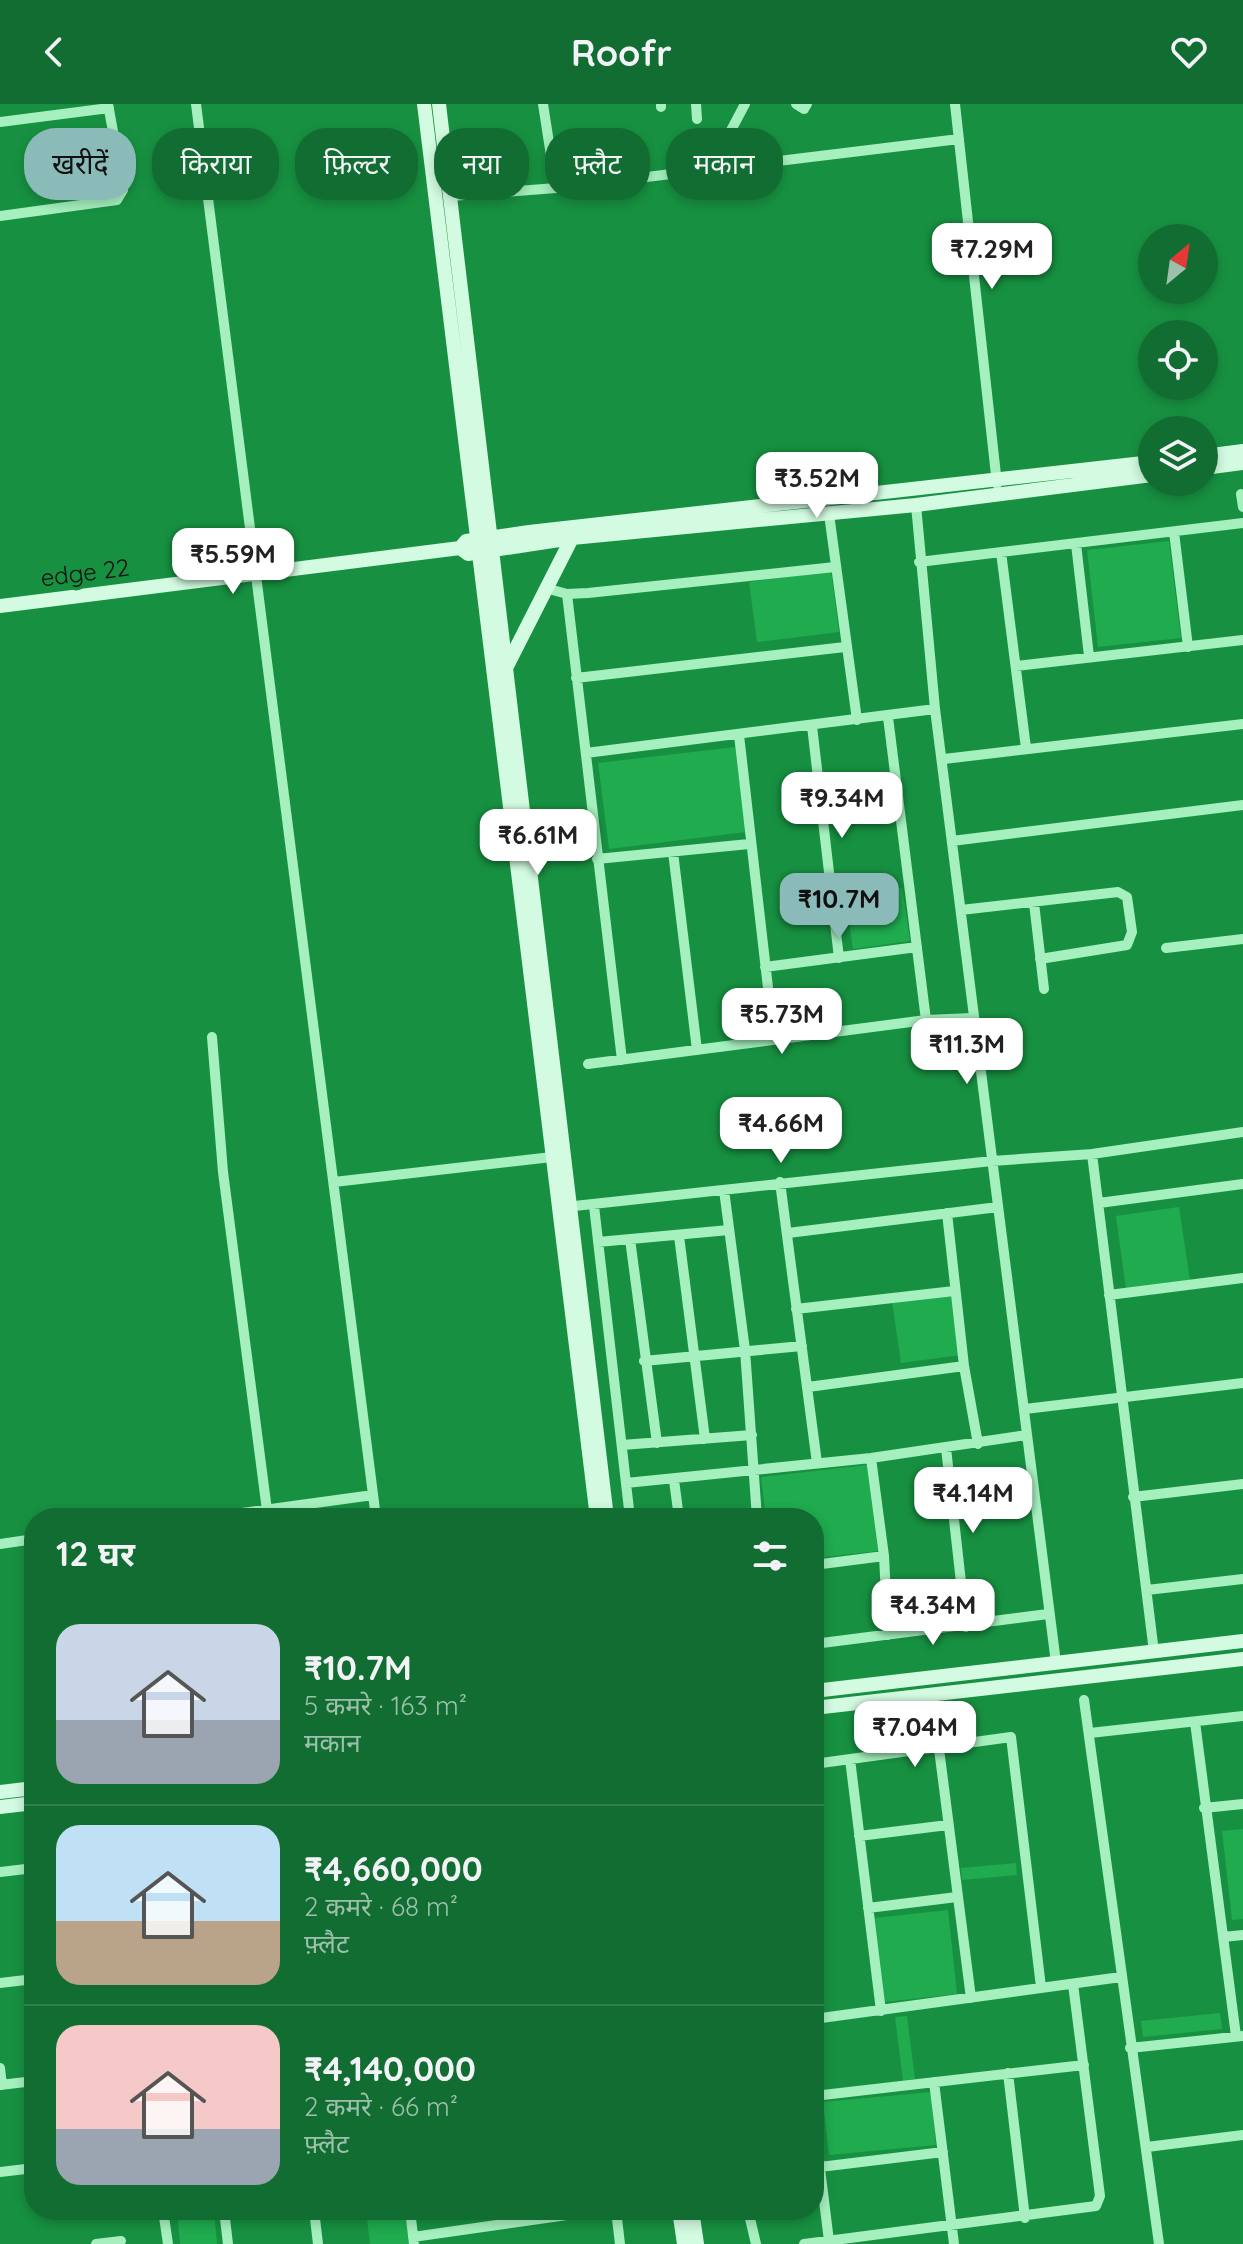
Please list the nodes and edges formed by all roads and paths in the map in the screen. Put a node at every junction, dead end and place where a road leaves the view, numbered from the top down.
1 (196, 104) edge
2 (424, 104) edge
3 (439, 104) edge
4 (543, 104) edge
5 (696, 104) edge
6 (745, 104) edge
7 (796, 104) edge
8 (807, 104) edge
9 (955, 104) edge
10 (108, 106) edge
11 (697, 119) dead end
12 (0, 122) edge
13 (442, 128) edge
14 (547, 128) edge
15 (732, 128) edge
16 (959, 139) junction
17 (783, 160) edge
18 (451, 200) edge
19 (0, 216) edge
20 (1243, 451) edge
21 (1218, 454) edge
22 (1243, 463) edge
23 (1138, 464) edge
24 (1218, 466) edge
25 (1138, 476) edge
26 (998, 489) junction
27 (1241, 494) dead end
28 (916, 505) junction
29 (1243, 507) edge
30 (829, 514) junction
31 (1243, 523) edge
32 (1174, 532) junction
33 (572, 538) junction
34 (486, 544) junction
35 (1076, 544) junction
36 (1001, 552) junction
37 (919, 562) junction
38 (835, 567) junction
39 (256, 574) junction
40 (549, 589) junction
41 (567, 594) junction
42 (0, 606) edge
43 (1243, 640) edge
44 (845, 647) junction
45 (1188, 647) junction
46 (1089, 656) junction
47 (507, 666) junction
48 (1016, 666) junction
49 (576, 678) junction
50 (935, 709) junction
51 (888, 717) junction
52 (857, 720) junction
53 (1243, 724) edge
54 (812, 726) junction
55 (739, 735) junction
56 (1026, 748) junction
57 (586, 753) junction
58 (944, 759) junction
59 (1243, 805) edge
60 (952, 841) junction
61 (749, 844) junction
62 (673, 852) junction
63 (597, 859) junction
64 (1034, 903) junction
65 (961, 910) junction
66 (1243, 939) edge
67 (917, 947) junction
68 (1166, 948) dead end
69 (839, 958) junction
70 (1040, 959) junction
71 (765, 967) junction
72 (1044, 989) dead end
73 (973, 1018) junction
74 (926, 1020) junction
75 (212, 1037) dead end
76 (774, 1040) junction
77 (697, 1050) junction
78 (622, 1060) junction
79 (588, 1064) dead end
80 (1243, 1132) edge
81 (1092, 1154) junction
82 (552, 1157) junction
83 (992, 1161) junction
84 (334, 1182) junction
85 (780, 1182) junction
86 (1243, 1184) edge
87 (724, 1190) junction
88 (1099, 1203) junction
89 (565, 1206) junction
90 (594, 1206) junction
91 (998, 1207) junction
92 (947, 1213) junction
93 (729, 1230) junction
94 (788, 1233) junction
95 (679, 1236) junction
96 (630, 1239) junction
97 (598, 1242) junction
98 (1243, 1278) edge
99 (954, 1291) junction
100 (1109, 1295) junction
101 (796, 1309) junction
102 (802, 1346) junction
103 (745, 1350) junction
104 (694, 1354) junction
105 (644, 1361) junction
106 (964, 1366) junction
107 (1243, 1383) edge
108 (808, 1387) junction
109 (1121, 1397) junction
110 (1025, 1409) junction
111 (752, 1435) junction
112 (1026, 1435) junction
113 (705, 1439) junction
114 (657, 1443) junction
115 (978, 1444) junction
116 (622, 1445) junction
117 (946, 1448) junction
118 (871, 1458) junction
119 (817, 1463) junction
120 (753, 1471) junction
121 (674, 1480) junction
122 (626, 1483) junction
123 (1243, 1484) edge
124 (373, 1495) junction
125 (1133, 1497) junction
126 (267, 1508) edge
127 (301, 1508) edge
128 (375, 1508) edge
129 (596, 1508) edge
130 (606, 1508) edge
131 (629, 1508) edge
132 (678, 1508) edge
133 (756, 1508) edge
134 (24, 1540) edge
135 (0, 1544) edge
136 (884, 1556) junction
137 (824, 1564) edge
138 (1243, 1579) edge
139 (1147, 1590) junction
140 (1048, 1614) junction
141 (966, 1627) junction
142 (888, 1635) junction
143 (1243, 1641) edge
144 (824, 1643) edge
145 (1154, 1652) junction
146 (1243, 1659) edge
147 (1056, 1663) junction
148 (824, 1690) edge
149 (1084, 1700) dead end
150 (824, 1707) edge
151 (1243, 1716) edge
152 (1195, 1722) junction
153 (1090, 1733) junction
154 (939, 1749) junction
155 (850, 1759) junction
156 (824, 1763) edge
157 (24, 1789) edge
158 (0, 1792) edge
159 (24, 1804) edge
160 (1243, 1804) edge
161 (0, 1807) edge
162 (1204, 1808) junction
163 (948, 1825) junction
164 (859, 1836) junction
165 (24, 1870) edge
166 (0, 1872) edge
167 (957, 1897) junction
168 (868, 1908) junction
169 (1243, 1935) edge
170 (1223, 1937) junction
171 (1121, 1977) junction
172 (24, 1980) edge
173 (0, 1983) edge
174 (1073, 1984) junction
175 (1041, 1987) junction
176 (971, 1998) junction
177 (881, 2011) junction
178 (824, 2018) edge
179 (1239, 2036) edge
180 (1130, 2048) junction
181 (1084, 2065) junction
182 (0, 2068) edge
183 (1008, 2073) junction
184 (24, 2082) edge
185 (934, 2082) junction
186 (1, 2085) edge
187 (824, 2095) edge
188 (1243, 2135) edge
189 (1147, 2147) junction
190 (943, 2152) junction
191 (824, 2167) edge
192 (24, 2169) edge
193 (0, 2172) edge
194 (824, 2200) edge
195 (1025, 2218) junction
196 (164, 2220) edge
197 (225, 2220) edge
198 (315, 2220) edge
199 (411, 2220) edge
200 (509, 2220) edge
201 (536, 2220) edge
202 (617, 2220) edge
203 (680, 2220) edge
204 (693, 2220) edge
205 (750, 2220) edge
206 (510, 2224) junction
207 (952, 2226) junction
208 (414, 2240) edge
209 (121, 2241) dead end
210 (829, 2241) junction
211 (96, 2244) edge
212 (168, 2244) edge
213 (228, 2244) edge
214 (318, 2244) edge
215 (620, 2244) edge
216 (684, 2244) edge
217 (697, 2244) edge
218 (756, 2244) edge
219 (804, 2244) edge
220 (954, 2244) edge
221 (1159, 2244) edge

1 - 39 street
2 - 34 main road
3 - 13 main road
4 - 14 street
5 - 11 street
6 - 15 street
7 - 8 street
9 - 16 street
10 - 12 street
10 - 19 street
16 - 17 street
16 - 26 street
18 - 34 main road
20 - 21 main road
22 - 24 main road
23 - 26 main road
25 - 26 main road
26 - 28 main road
26 - 34 main road
27 - 29 street
28 - 30 main road
28 - 37 street
30 - 33 main road
30 - 38 street
31 - 32 street
32 - 35 street
32 - 45 street
33 - 34 main road
33 - 40 main road
34 - 39 main road, edge 22
34 - 47 main road
34 - 82 main road
35 - 36 street
35 - 46 street
36 - 37 street
36 - 48 street
37 - 50 street
38 - 41 street
38 - 44 street
39 - 42 main road, edge 22
39 - 84 street
40 - 41 street
40 - 47 main road
41 - 49 street
43 - 45 street
44 - 49 street
44 - 52 street
45 - 46 street
46 - 48 street
47 - 89 main road
48 - 56 street
49 - 57 street
50 - 51 street
50 - 58 street
51 - 52 street
51 - 67 street
52 - 54 street
53 - 56 street
54 - 55 street
54 - 69 street
55 - 57 street
55 - 61 street
56 - 58 street
57 - 63 street
58 - 60 street
59 - 60 street
60 - 65 street
61 - 62 street
61 - 71 street
62 - 63 street
62 - 77 street
63 - 78 street
64 - 65 street
64 - 70 street
64 - 70 street
65 - 73 street
66 - 68 street
67 - 69 street
67 - 74 street
69 - 71 street
70 - 72 street
71 - 76 street
73 - 74 street
73 - 83 street
74 - 76 street
75 - 126 street
76 - 77 street
77 - 78 street
78 - 79 street
80 - 81 street
81 - 83 street
81 - 88 street
82 - 84 street
82 - 89 main road
83 - 85 street
83 - 91 street
84 - 124 street
85 - 87 street
85 - 94 street
86 - 88 street
87 - 90 street
87 - 93 street
88 - 100 street
89 - 90 street
89 - 129 main road
89 - 130 main road
90 - 97 street
91 - 92 street
91 - 110 street
92 - 94 street
92 - 99 street
93 - 95 street
93 - 103 street
94 - 101 street
95 - 96 street
95 - 104 street
96 - 97 street
96 - 105 street
97 - 116 street
98 - 100 street
99 - 101 street
99 - 106 street
100 - 109 street
101 - 102 street
102 - 103 street
102 - 108 street
103 - 104 street
103 - 111 street
104 - 105 street
104 - 113 street
105 - 114 street
106 - 108 street
106 - 115 street
107 - 109 street
108 - 119 street
109 - 110 street
109 - 125 street
110 - 112 street
111 - 113 street
111 - 120 street
112 - 115 street
112 - 140 street
113 - 114 street
114 - 116 street
115 - 117 street
116 - 122 street
117 - 118 street
117 - 141 street
118 - 119 street
118 - 136 street
119 - 120 street
120 - 121 street
120 - 133 street
121 - 122 street
121 - 132 street
122 - 131 street
123 - 125 street
124 - 127 street
124 - 128 street
125 - 139 street
134 - 135 street
136 - 137 street
136 - 142 street
138 - 139 street
139 - 145 street
140 - 141 street
140 - 147 street
141 - 142 street
142 - 144 street
143 - 145 main road
145 - 147 main road
146 - 150 main road
147 - 148 main road
149 - 153 street
151 - 152 street
152 - 153 street
152 - 162 street
153 - 171 street
154 - 155 street
154 - 163 street
154 - 175 street
155 - 156 street
155 - 164 street
157 - 158 main road
159 - 161 main road
160 - 162 street
162 - 170 street
163 - 164 street
163 - 167 street
164 - 168 street
165 - 166 street
167 - 168 street
167 - 176 street
168 - 177 street
169 - 170 street
170 - 179 street
171 - 174 street
171 - 180 street
172 - 173 street
174 - 175 street
174 - 181 street
175 - 176 street
176 - 177 street
177 - 178 street
179 - 180 street
180 - 189 street
181 - 183 street
181 - 195 street
182 - 186 street
183 - 185 street
183 - 195 street
184 - 186 street
185 - 187 street
185 - 190 street
188 - 189 street
189 - 221 street
190 - 191 street
190 - 207 street
192 - 193 street
194 - 210 street
195 - 207 street
196 - 212 street
197 - 213 street
198 - 214 street
199 - 208 street
200 - 206 street
201 - 206 street
202 - 215 street
203 - 216 main road
204 - 217 main road
205 - 218 street
206 - 208 street
207 - 210 street
207 - 220 street
209 - 211 street
210 - 219 street

